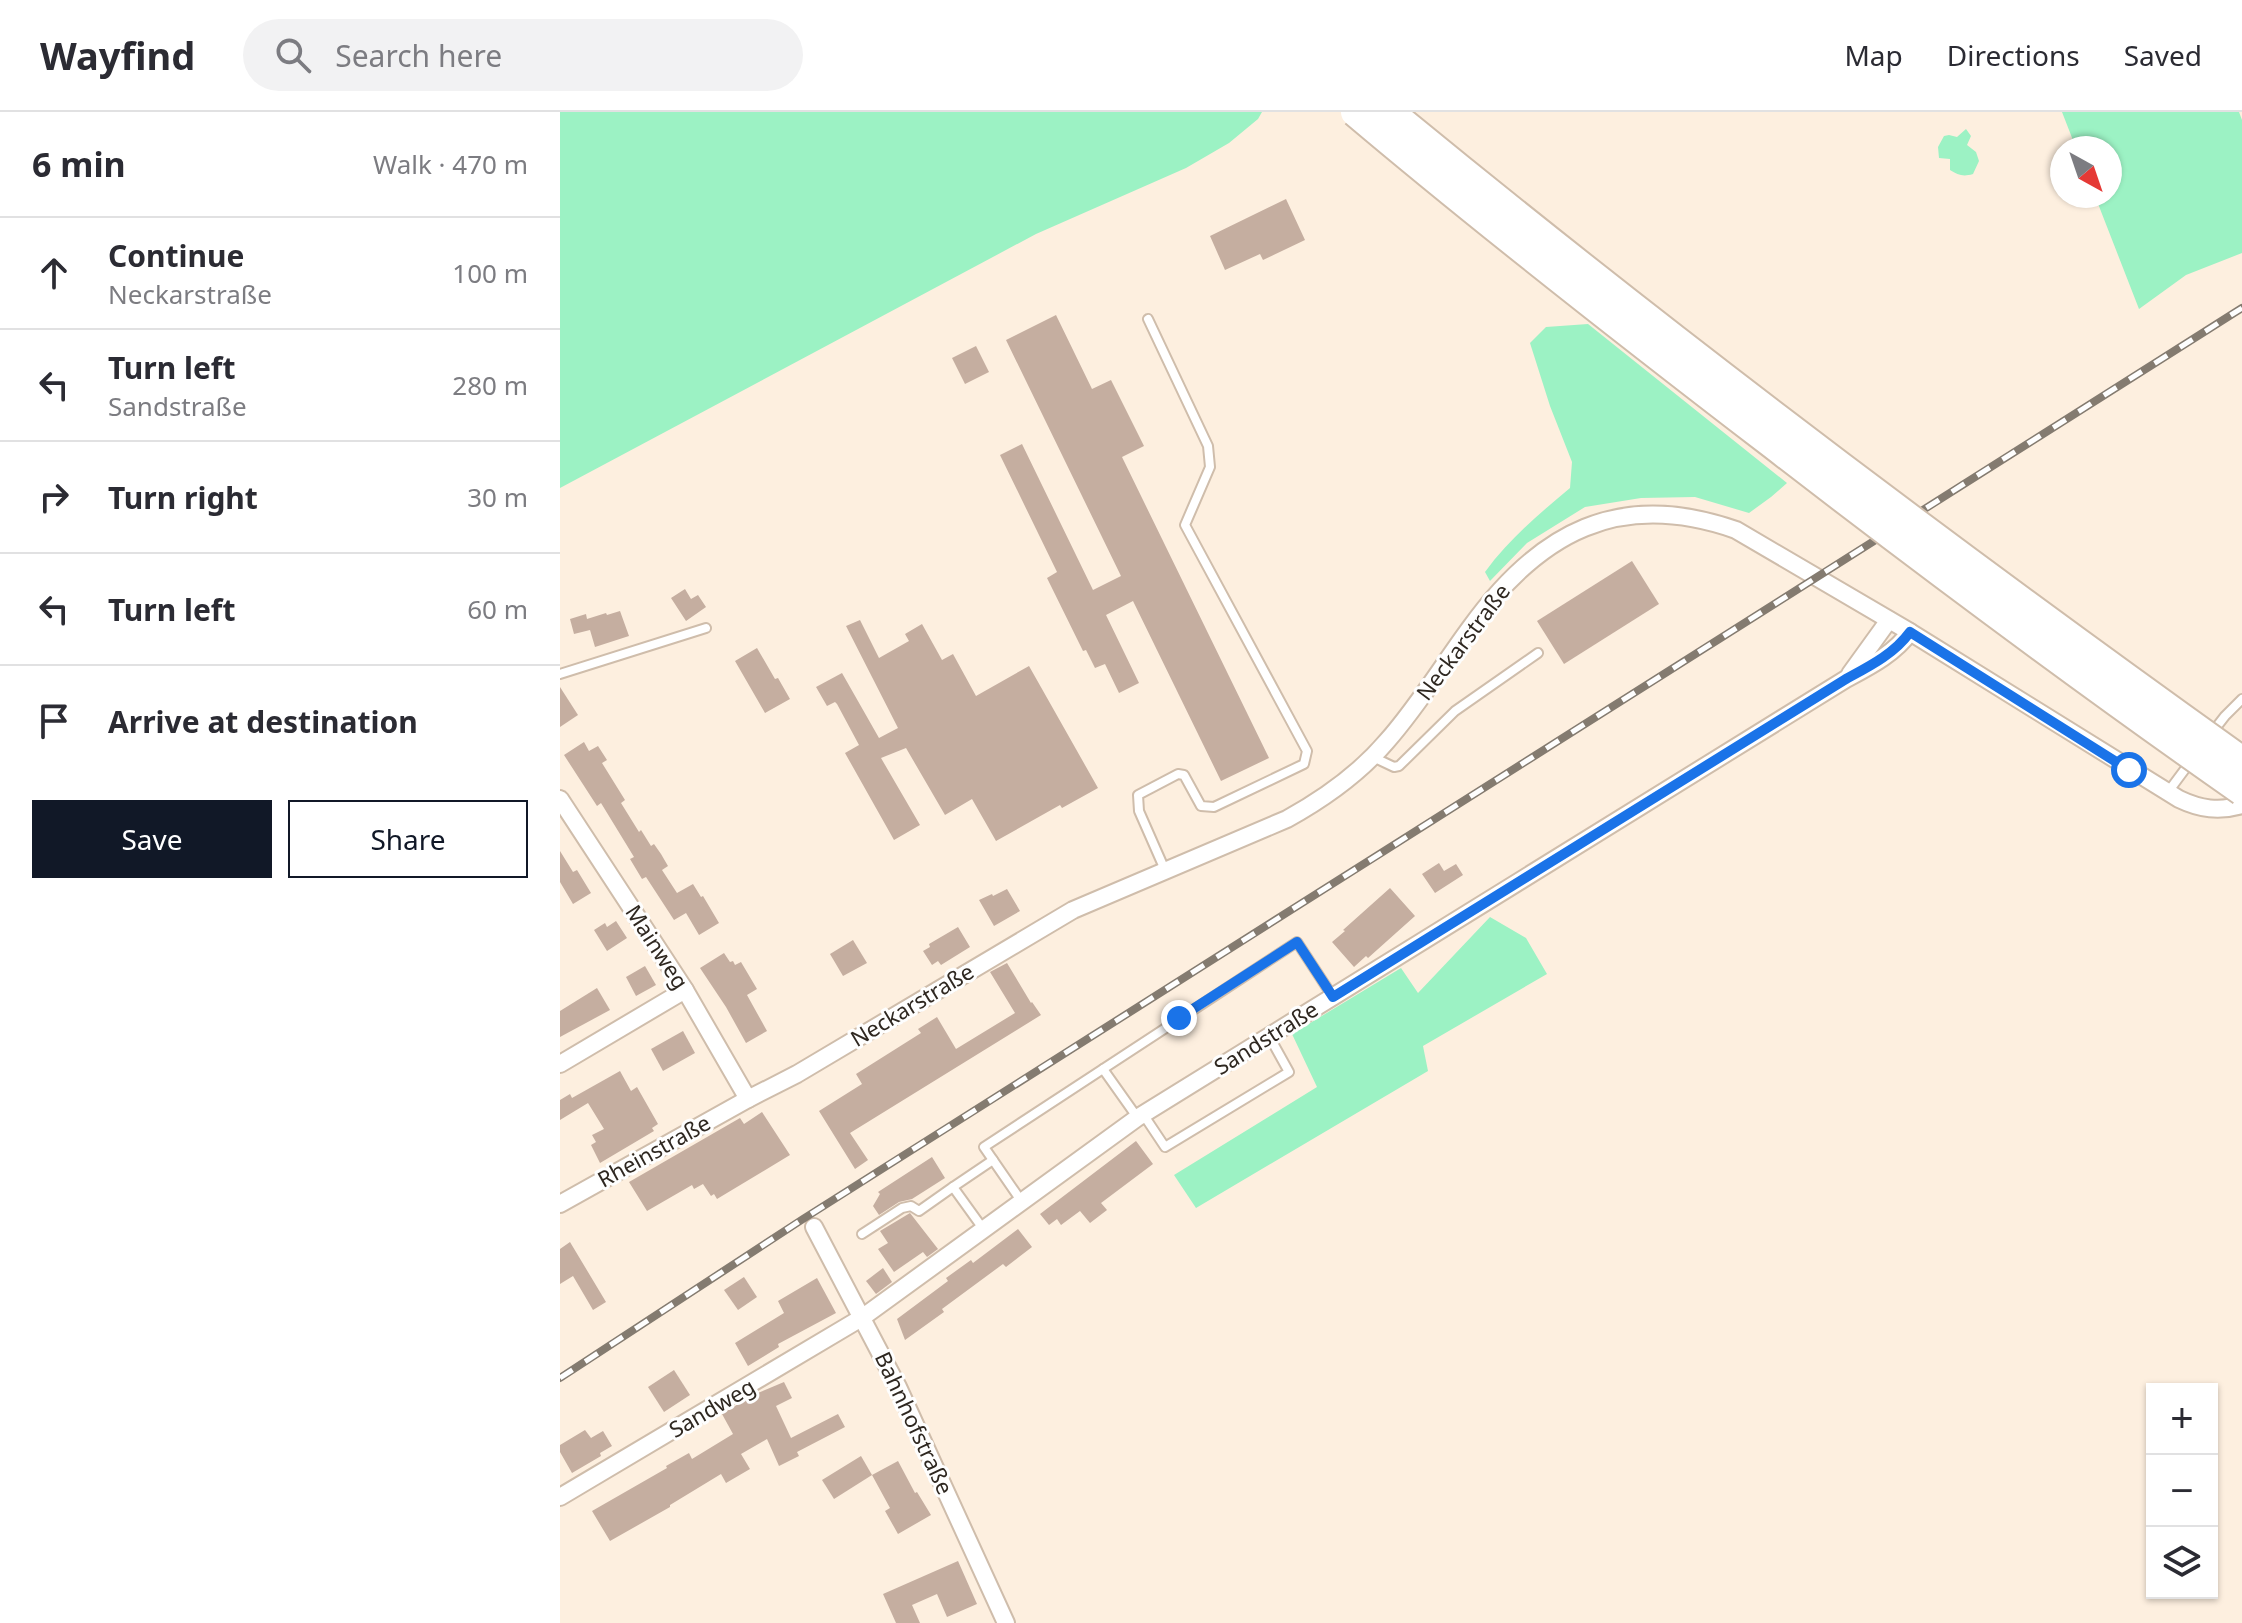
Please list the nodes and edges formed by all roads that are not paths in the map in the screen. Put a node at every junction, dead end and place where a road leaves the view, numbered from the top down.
1 (1355, 112) edge
2 (1390, 112) edge
3 (1148, 319) dead end
4 (1889, 620) junction
5 (706, 628) dead end
6 (1910, 632) junction
7 (1538, 653) dead end
8 (560, 674) edge
9 (1846, 679) junction
10 (2242, 699) edge
11 (1373, 757) junction
12 (2242, 761) edge
13 (2242, 791) edge
14 (2167, 792) junction
15 (560, 799) edge
16 (2242, 805) edge
17 (1165, 871) junction
18 (685, 990) junction
19 (1333, 997) junction
20 (1269, 1036) junction
21 (560, 1064) edge
22 (1103, 1069) junction
23 (748, 1099) junction
24 (1140, 1116) junction
25 (993, 1160) junction
26 (953, 1187) junction
27 (1022, 1202) junction
28 (560, 1204) edge
29 (814, 1227) dead end
30 (984, 1230) junction
31 (862, 1234) dead end
32 (863, 1317) junction
33 (560, 1497) edge
34 (1006, 1623) edge

1 - 13 highway, bridge
2 - 12 highway, bridge
3 - 17 lane
4 - 6 street, Neckarstraße
4 - 9 street, Sandstraße
4 - 11 street, Neckarstraße
5 - 8 lane
6 - 9 street, Sandstraße
6 - 14 street, Neckarstraße
7 - 11 lane
9 - 19 street, Sandstraße
10 - 14 lane
11 - 17 street, Neckarstraße
14 - 16 street, Neckarstraße
15 - 18 street, Mainweg
17 - 23 street, Neckarstraße
18 - 21 street
18 - 23 street, Mainweg
19 - 20 street, Sandstraße
19 - 22 lane
20 - 24 street, Sandstraße
20 - 24 lane
22 - 24 lane
22 - 25 lane
23 - 28 street, Rheinstraße
24 - 27 street, Sandstraße
25 - 26 lane
25 - 27 lane
26 - 30 lane
26 - 31 lane
27 - 30 street, Sandstraße
29 - 32 street, Bahnhofstraße
30 - 32 street, Sandstraße
32 - 33 street, Sandweg
32 - 34 street, Bahnhofstraße

